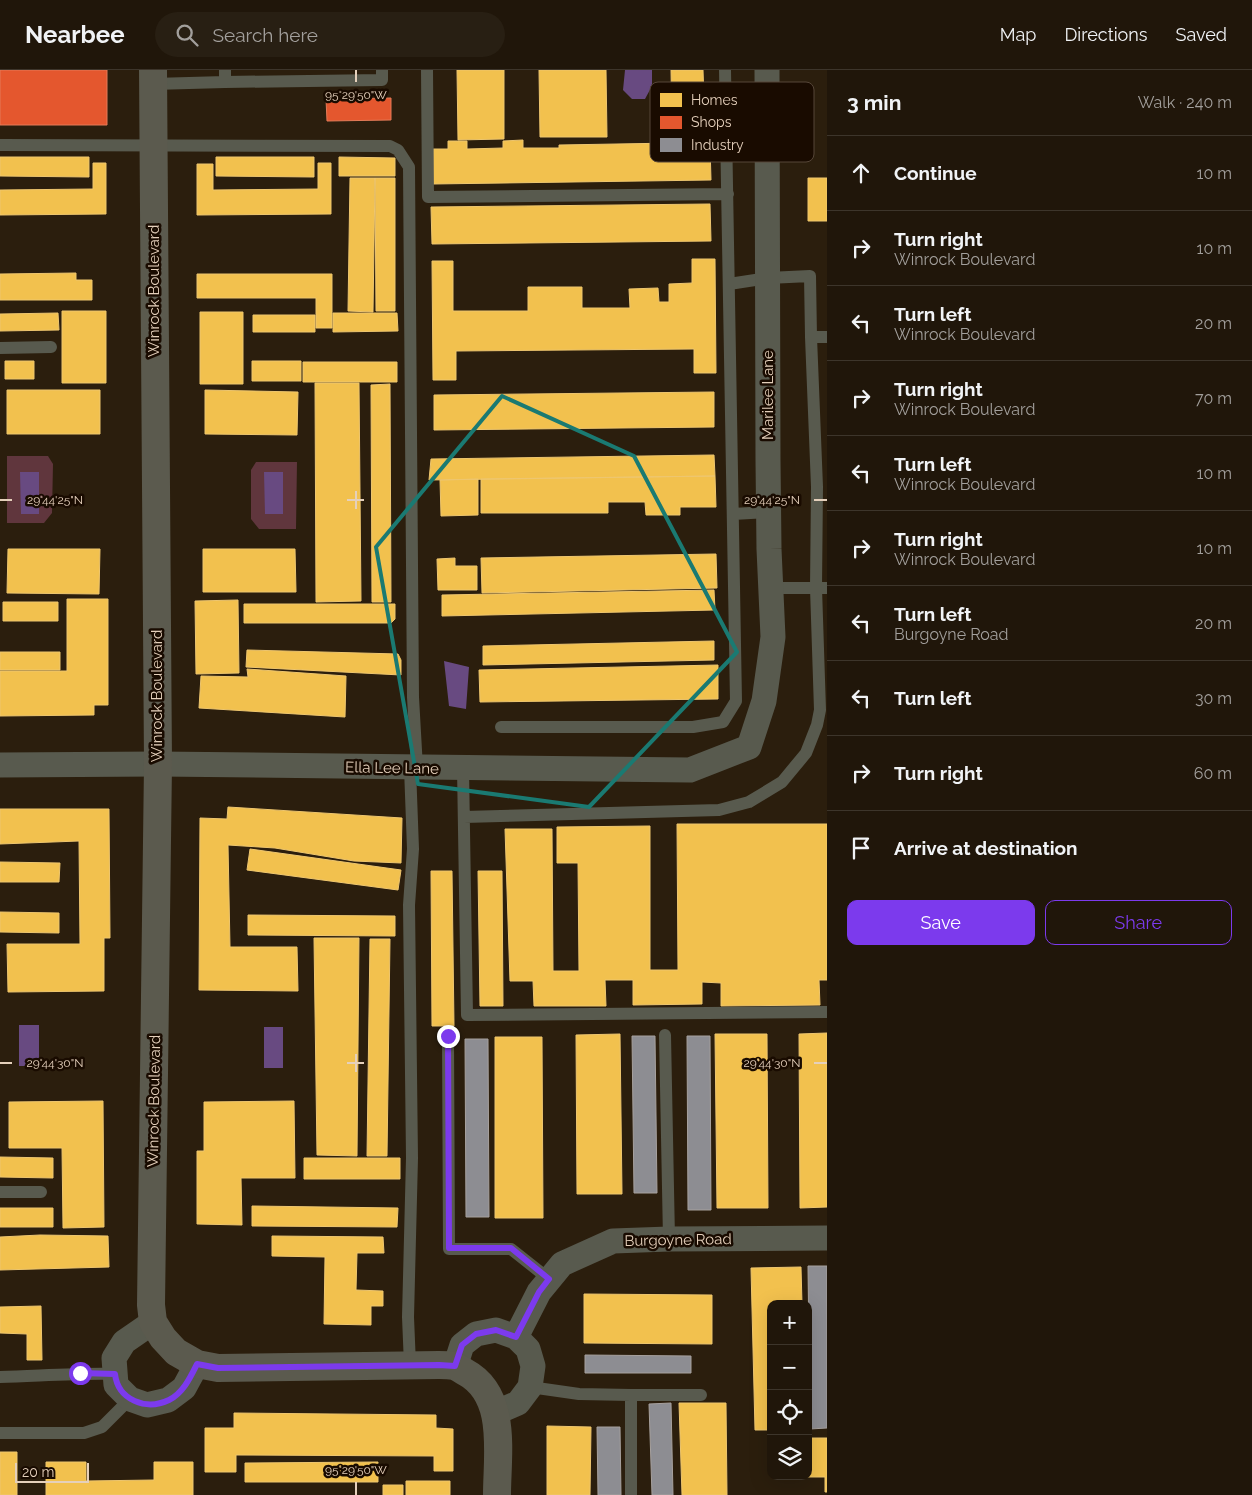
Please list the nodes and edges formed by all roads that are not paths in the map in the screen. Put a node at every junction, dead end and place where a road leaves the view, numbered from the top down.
1 (382, 70) edge
2 (427, 70) edge
3 (225, 76) edge
4 (153, 77) edge
5 (153, 144) junction
6 (0, 145) edge
7 (727, 162) edge
8 (767, 162) edge
9 (728, 194) junction
10 (768, 278) junction
11 (729, 284) junction
12 (811, 337) junction
13 (827, 337) edge
14 (0, 348) edge
15 (51, 348) dead end
16 (769, 512) junction
17 (732, 514) junction
18 (771, 588) junction
19 (822, 588) edge
20 (759, 718) joint
21 (501, 727) dead end
22 (158, 764) junction
23 (0, 765) edge
24 (414, 768) junction
25 (463, 768) junction
26 (464, 817) junction
27 (827, 1012) edge
28 (665, 1035) dead end
29 (448, 1036) dead end
30 (0, 1192) edge
31 (41, 1192) dead end
32 (827, 1238) edge
33 (669, 1239) junction
34 (549, 1279) junction
35 (153, 1322) junction
36 (516, 1337) junction
37 (197, 1364) junction
38 (410, 1365) junction
39 (455, 1366) junction
40 (115, 1374) junction
41 (0, 1376) edge
42 (530, 1387) junction
43 (701, 1394) dead end
44 (631, 1395) junction
45 (130, 1399) junction
46 (496, 1413) junction
47 (0, 1433) edge
48 (497, 1495) edge
49 (631, 1495) edge

1 - 3 lane
2 - 9 lane
3 - 4 lane
4 - 5 street, Winrock Boulevard
5 - 6 lane
5 - 22 street, Winrock Boulevard
5 - 24 lane
7 - 9 lane
8 - 10 street, Marilee Lane
9 - 11 lane
10 - 11 lane
10 - 12 lane
10 - 16 street, Marilee Lane
11 - 17 lane
12 - 13 lane
12 - 19 lane
14 - 15 lane
16 - 17 lane
16 - 18 street, Marilee Lane
17 - 21 lane
18 - 19 lane
18 - 20 street, Marilee Lane
19 - 26 lane
20 - 25 street, Ella Lee Lane
22 - 23 street, Ella Lee Lane
22 - 24 street, Ella Lee Lane
22 - 35 street, Winrock Boulevard
24 - 25 street, Ella Lee Lane
24 - 38 lane
25 - 26 lane
26 - 27 lane
28 - 33 lane
29 - 34 lane
30 - 31 lane
32 - 33 street, Burgoyne Road
33 - 34 street, Burgoyne Road
34 - 36 street, Burgoyne Road
35 - 37 street
35 - 40 street
36 - 39 street
36 - 42 street
37 - 38 street
37 - 45 street
38 - 39 street
39 - 46 street
40 - 41 lane
40 - 45 street
42 - 44 lane
42 - 46 street
43 - 44 lane
44 - 49 lane
45 - 47 lane
46 - 48 street

